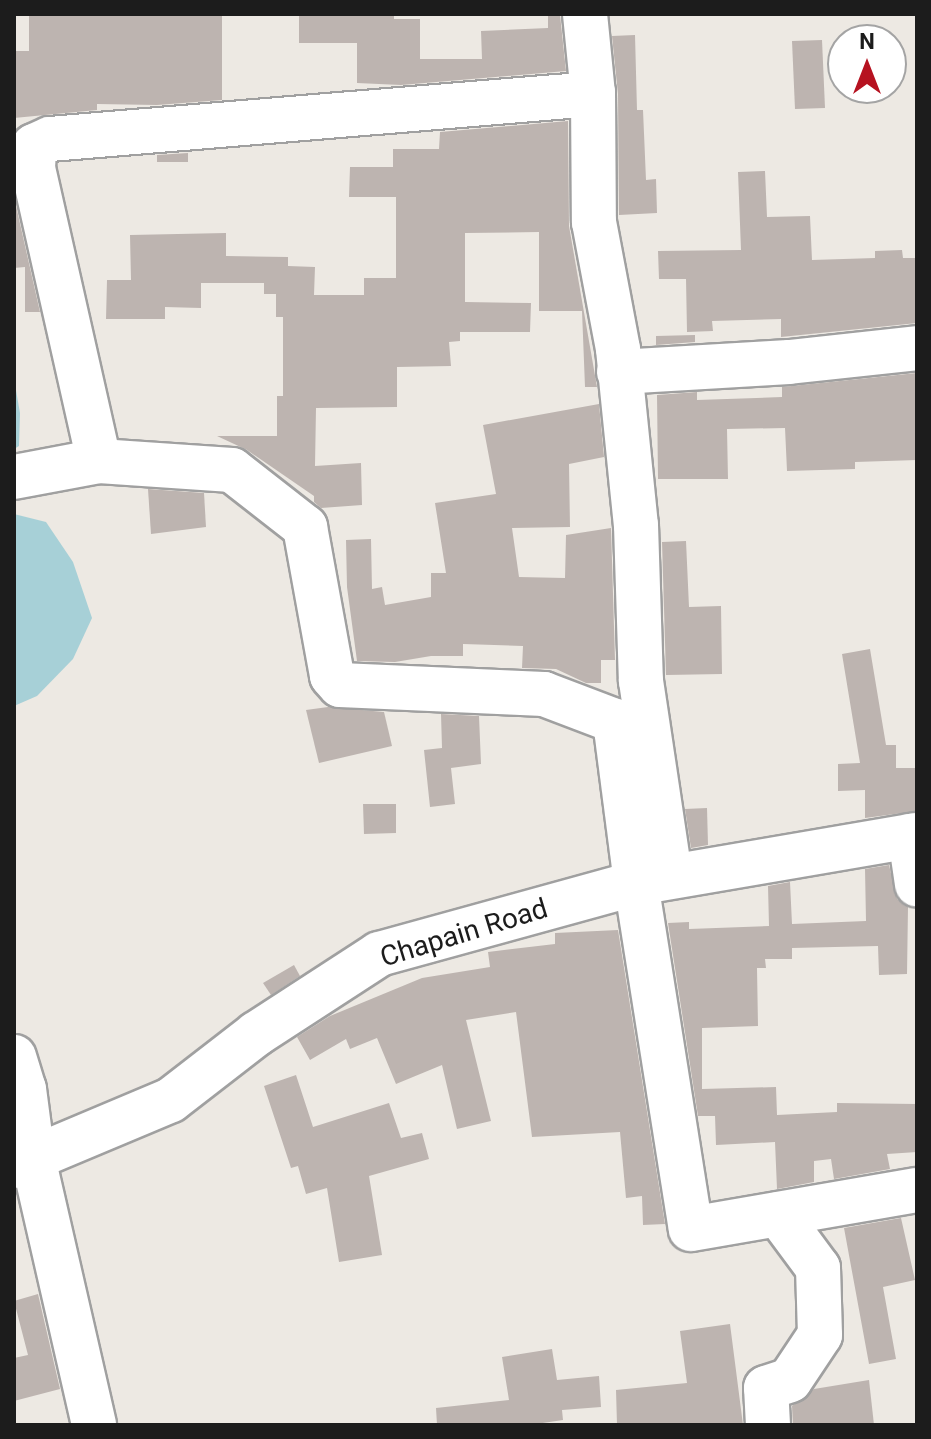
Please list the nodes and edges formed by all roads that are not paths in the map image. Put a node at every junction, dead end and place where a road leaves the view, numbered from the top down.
1 (585, 14) edge
2 (593, 94) junction
3 (917, 348) edge
4 (619, 372) junction
5 (99, 461) junction
6 (14, 477) edge
7 (914, 836) edge
8 (653, 879) junction
9 (917, 884) edge
10 (14, 1057) edge
11 (23, 1162) edge
12 (917, 1190) edge
13 (778, 1214) junction
14 (94, 1425) edge
15 (768, 1425) edge

1 - 2 street
2 - 4 street
2 - 5 street
3 - 4 street
4 - 8 street
5 - 6 street
5 - 8 street
7 - 8 street, Chapain Road
7 - 9 street
8 - 11 street, Chapain Road
8 - 13 street
10 - 11 street
11 - 14 street
12 - 13 street
13 - 15 street

